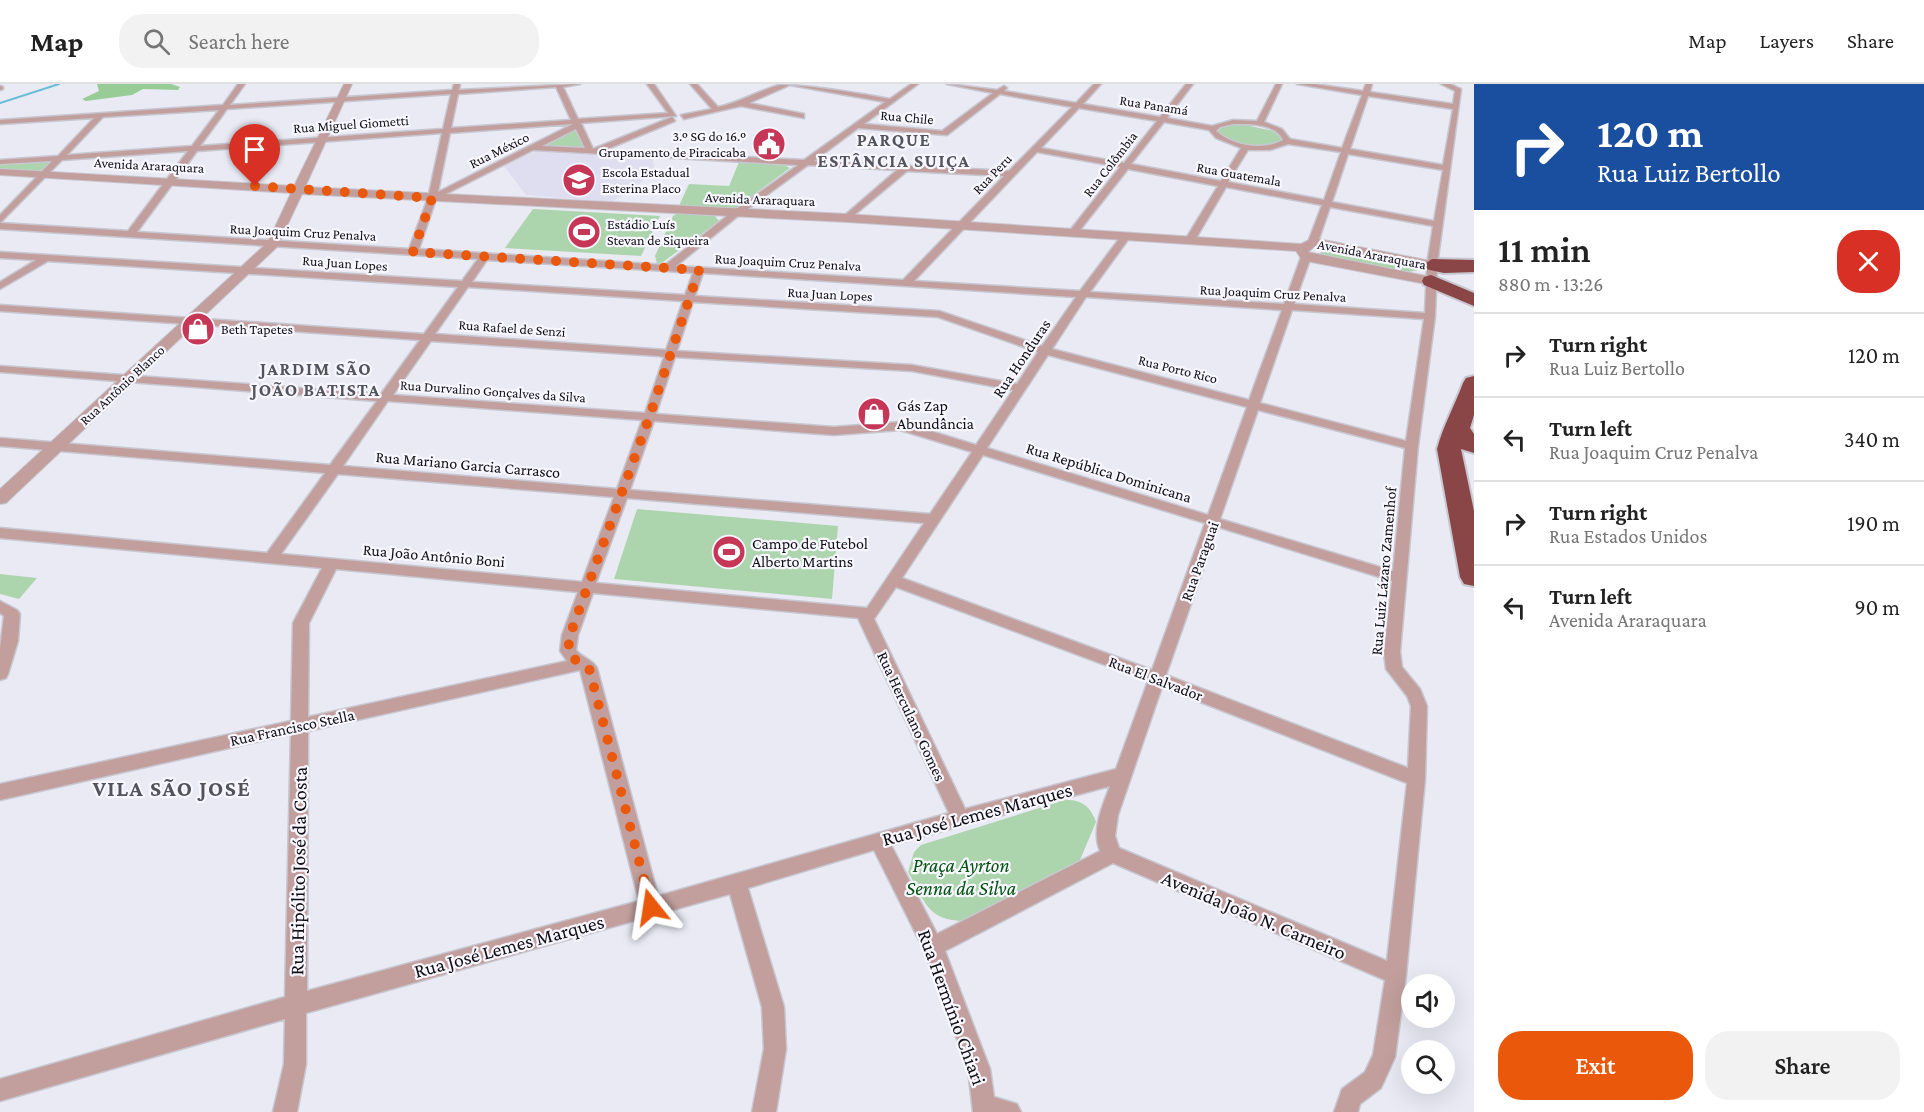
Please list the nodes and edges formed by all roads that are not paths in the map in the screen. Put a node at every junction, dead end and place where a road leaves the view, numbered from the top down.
1 (242, 84) edge
2 (348, 84) edge
3 (558, 84) edge
4 (577, 84) edge
5 (650, 84) edge
6 (693, 84) edge
7 (787, 84) edge
8 (793, 84) edge
9 (915, 84) edge
10 (950, 84) edge
11 (1009, 84) edge
12 (1098, 84) edge
13 (1190, 84) edge
14 (1279, 84) edge
15 (1300, 84) edge
16 (1369, 84) edge
17 (1450, 85) edge
18 (456, 88) edge
19 (999, 92) junction
20 (1366, 94) junction
21 (342, 98) junction
22 (890, 101) junction
23 (741, 104) junction
24 (226, 106) junction
25 (1077, 106) junction
26 (1457, 106) junction
27 (717, 110) junction
28 (101, 115) junction
29 (676, 116) junction
30 (801, 116) dead end
31 (1161, 120) junction
32 (0, 122) edge
33 (577, 123) junction
34 (1259, 124) junction
35 (857, 126) junction
36 (1213, 128) junction
37 (445, 131) junction
38 (322, 139) junction
39 (1287, 141) junction
40 (1245, 146) junction
41 (532, 148) junction
42 (193, 149) junction
43 (1035, 149) junction
44 (591, 151) junction
45 (1346, 151) junction
46 (61, 158) junction
47 (0, 162) edge
48 (806, 162) junction
49 (1125, 167) junction
50 (905, 168) junction
51 (1447, 168) junction
52 (0, 172) edge
53 (1011, 174) junction
54 (44, 175) junction
55 (169, 181) junction
56 (1222, 185) junction
57 (298, 188) junction
58 (432, 198) junction
59 (1324, 204) junction
60 (735, 214) junction
61 (847, 218) junction
62 (0, 220) edge
63 (1438, 224) junction
64 (961, 225) junction
65 (0, 226) edge
66 (1073, 233) junction
67 (130, 235) junction
68 (1125, 237) junction
69 (1190, 240) junction
70 (273, 244) junction
71 (1307, 249) junction
72 (413, 252) junction
73 (0, 255) edge
74 (485, 256) junction
75 (46, 258) junction
76 (1474, 266) edge
77 (667, 268) junction
78 (247, 270) junction
79 (699, 270) junction
80 (1432, 273) junction
81 (906, 283) junction
82 (464, 284) junction
83 (0, 286) edge
84 (1082, 295) junction
85 (690, 299) junction
86 (1474, 300) edge
87 (0, 308) edge
88 (1288, 308) junction
89 (939, 314) joint
90 (1430, 316) junction
91 (192, 321) junction
92 (428, 337) junction
93 (1046, 351) junction
94 (671, 354) junction
95 (0, 369) edge
96 (129, 378) junction
97 (1474, 383) edge
98 (1020, 388) junction
99 (384, 398) junction
100 (1254, 404) junction
101 (649, 418) junction
102 (1458, 428) junction
103 (0, 442) edge
104 (1412, 446) junction
105 (1474, 446) edge
106 (55, 447) junction
107 (980, 449) junction
108 (1474, 452) edge
109 (1450, 464) junction
110 (334, 468) junction
111 (622, 494) junction
112 (0, 500) edge
113 (933, 519) junction
114 (1213, 521) junction
115 (0, 532) edge
116 (272, 557) junction
117 (332, 563) junction
118 (1474, 577) edge
119 (1400, 578) junction
120 (895, 581) junction
121 (587, 587) junction
122 (0, 606) edge
123 (864, 614) junction
124 (584, 663) junction
125 (0, 674) edge
126 (1157, 678) junction
127 (301, 725) junction
128 (1123, 775) junction
129 (1416, 779) junction
130 (0, 792) edge
131 (960, 817) junction
132 (879, 840) junction
133 (1112, 854) junction
134 (737, 883) junction
135 (651, 907) junction
136 (933, 947) junction
137 (1396, 975) junction
138 (296, 1005) junction
139 (0, 1090) edge
140 (986, 1109) edge
141 (285, 1112) edge
142 (764, 1112) edge
143 (1010, 1112) edge
144 (1346, 1112) edge

1 - 24 street
2 - 21 street, Rua Antônio Blanco
3 - 4 street
3 - 18 street
3 - 33 street
5 - 29 street
6 - 27 street
7 - 23 street, Rua Miguel Giometti
8 - 22 street
9 - 22 street
10 - 19 street, Rua Panamá
11 - 19 street, Rua Chile
12 - 25 street, Rua Peru
13 - 31 street, Rua Colômbia
14 - 34 street
15 - 20 street
16 - 20 street, Rua Paraguai
17 - 26 street, Rua Luiz Lázaro Zamenhof
18 - 21 street
18 - 37 street
19 - 25 street, Rua Panamá
19 - 35 street, Rua Chile
20 - 26 street
20 - 45 street, Rua Paraguai
21 - 24 street
21 - 38 street, Rua Antônio Blanco
22 - 35 street
23 - 27 street, Rua Miguel Giometti
23 - 30 street
24 - 28 street
24 - 42 street
25 - 31 street, Rua Panamá
25 - 43 street, Rua Peru
26 - 51 street, Rua Luiz Lázaro Zamenhof
27 - 29 street, Rua Miguel Giometti
28 - 32 street
28 - 46 street
29 - 33 street, Rua Miguel Giometti
29 - 44 street
31 - 36 street, Rua Panamá
31 - 49 street, Rua Colômbia
33 - 37 street, Rua Miguel Giometti
33 - 41 street, Rua México
33 - 44 street
34 - 36 street
34 - 39 street
35 - 48 street
36 - 40 street
37 - 38 street, Rua Miguel Giometti
37 - 58 street
38 - 42 street, Rua Miguel Giometti
38 - 57 street, Rua Antônio Blanco
39 - 40 street
39 - 45 street
40 - 56 street
41 - 44 street
41 - 58 street, Rua México
42 - 46 street, Rua Miguel Giometti
42 - 55 street
43 - 49 street, Rua Guatemala
43 - 53 street, Rua Peru
44 - 48 street
45 - 51 street
45 - 59 street, Rua Paraguai
46 - 47 street, Rua Miguel Giometti
46 - 54 street
48 - 50 street
48 - 60 street
49 - 56 street, Rua Guatemala
49 - 66 street, Rua Colômbia
50 - 53 street
50 - 61 street
51 - 63 street, Rua Luiz Lázaro Zamenhof
52 - 54 street, Avenida Araraquara
53 - 64 street, Rua Peru
54 - 55 street, Avenida Araraquara
54 - 62 street
55 - 57 street, Avenida Araraquara
55 - 67 street
56 - 59 street, Rua Guatemala
56 - 69 street
57 - 58 street, Avenida Araraquara
57 - 70 street, Rua Antônio Blanco
58 - 60 street, Avenida Araraquara
58 - 72 street
59 - 63 street, Rua Guatemala
59 - 71 street, Rua Paraguai
60 - 61 street, Avenida Araraquara
60 - 77 street
61 - 64 street, Avenida Araraquara
63 - 80 street, Rua Luiz Lázaro Zamenhof
64 - 66 street, Avenida Araraquara
64 - 81 street, Rua Peru
65 - 67 street, Rua Joaquim Cruz Penalva
66 - 68 street, Avenida Araraquara
67 - 70 street, Rua Joaquim Cruz Penalva
68 - 69 street, Avenida Araraquara
68 - 84 street, Rua Honduras
69 - 71 street, Avenida Araraquara
70 - 72 street, Rua Joaquim Cruz Penalva
70 - 78 street, Rua Antônio Blanco
71 - 80 street, Avenida Araraquara
71 - 88 street, Rua Paraguai
72 - 74 street, Rua Joaquim Cruz Penalva
73 - 75 street, Rua Juan Lopes
74 - 77 street, Rua Joaquim Cruz Penalva
74 - 82 street
75 - 78 street, Rua Juan Lopes
75 - 83 street
76 - 80 highway
77 - 79 street, Rua Joaquim Cruz Penalva
78 - 82 street, Rua Juan Lopes
78 - 91 street, Rua Antônio Blanco
79 - 81 street, Rua Joaquim Cruz Penalva
79 - 85 street
80 - 86 highway
80 - 90 street, Rua Luiz Lázaro Zamenhof
81 - 84 street, Rua Joaquim Cruz Penalva
82 - 85 street, Rua Juan Lopes
82 - 92 street
84 - 88 street, Rua Joaquim Cruz Penalva
84 - 93 street, Rua Honduras
85 - 89 street, Rua Juan Lopes
85 - 94 street
87 - 91 street, Rua Rafael de Senzi
88 - 90 street, Rua Joaquim Cruz Penalva
88 - 100 street, Rua Paraguai
89 - 93 street, Rua Porto Rico
90 - 104 street, Rua Luiz Lázaro Zamenhof
91 - 92 street, Rua Rafael de Senzi
91 - 96 street, Rua Antônio Blanco
92 - 94 street, Rua Rafael de Senzi
92 - 99 street
93 - 98 street, Rua Honduras
93 - 100 street, Rua Porto Rico
94 - 98 street, Rua Rafael de Senzi
94 - 101 street
95 - 96 street, Rua Durvalino Gonçalves da Silva
96 - 99 street, Rua Durvalino Gonçalves da Silva
96 - 106 street, Rua Antônio Blanco
97 - 102 highway
98 - 107 street, Rua Honduras
99 - 101 street, Rua Durvalino Gonçalves da Silva
99 - 110 street
100 - 104 street, Rua Porto Rico
100 - 114 street, Rua Paraguai
101 - 107 street, Rua Durvalino Gonçalves da Silva
101 - 111 street
102 - 105 highway
102 - 109 highway
103 - 106 street, Rua Mariano Garcia Carrasco
104 - 119 street, Rua Luiz Lázaro Zamenhof
106 - 110 street, Rua Mariano Garcia Carrasco
106 - 112 street, Rua Antônio Blanco
107 - 113 street, Rua Honduras
107 - 114 street, Rua República Dominicana
108 - 109 highway
109 - 118 highway
110 - 111 street, Rua Mariano Garcia Carrasco
110 - 116 street
111 - 113 street, Rua Mariano Garcia Carrasco
111 - 121 street
113 - 120 street, Rua Honduras
114 - 119 street, Rua República Dominicana
114 - 126 street, Rua Paraguai
115 - 116 street, Rua João Antônio Boni
116 - 117 street, Rua João Antônio Boni
117 - 121 street, Rua João Antônio Boni
117 - 127 street, Rua Hipólito José da Costa
119 - 129 street, Rua Luiz Lázaro Zamenhof
120 - 123 street, Rua Honduras
120 - 126 street, Rua El Salvador
121 - 123 street, Rua João Antônio Boni
121 - 124 street
122 - 125 street
123 - 131 street, Rua Herculano Gomes
124 - 127 street, Rua Francisco Stella
124 - 135 street
126 - 128 street, Rua Paraguai
126 - 129 street, Rua El Salvador
127 - 130 street, Rua Francisco Stella
127 - 138 street, Rua Hipólito José da Costa
128 - 131 street, Rua José Lemes Marques
128 - 133 street, Rua Paraguai
129 - 137 street, Rua Luiz Lázaro Zamenhof
131 - 132 street, Rua José Lemes Marques
132 - 134 street, Rua José Lemes Marques
132 - 136 street, Rua Hermínio Chiari
133 - 136 street
133 - 137 street, Avenida João N. Carneiro
134 - 135 street, Rua José Lemes Marques
134 - 142 street
135 - 138 street, Rua José Lemes Marques
136 - 140 street, Rua Hermínio Chiari
137 - 144 street, Rua Luiz Lázaro Zamenhof
138 - 139 street, Rua José Lemes Marques
138 - 141 street, Rua Hipólito José da Costa
140 - 143 street

